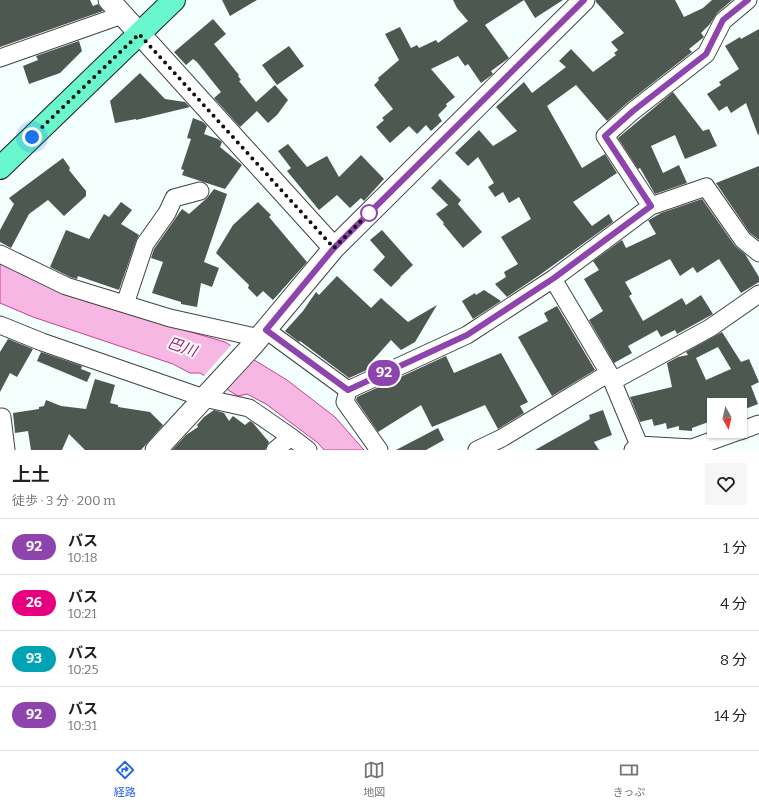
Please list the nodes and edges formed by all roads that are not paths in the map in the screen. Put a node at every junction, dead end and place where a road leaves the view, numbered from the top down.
1 (174, 0) edge
2 (584, 0) edge
3 (748, 0) edge
4 (116, 8) edge
5 (139, 34) junction
6 (0, 58) edge
7 (0, 168) edge
8 (200, 191) dead end
9 (651, 206) junction
10 (334, 248) junction
11 (759, 253) edge
12 (0, 254) edge
13 (554, 278) junction
14 (759, 294) edge
15 (125, 304) junction
16 (0, 325) edge
17 (259, 338) junction
18 (611, 377) junction
19 (348, 390) junction
20 (207, 395) junction
21 (2, 418) dead end
22 (759, 424) edge
23 (747, 428) edge
24 (292, 436) junction
25 (721, 438) edge
26 (636, 448) edge
27 (692, 449) edge
28 (6, 450) edge
29 (156, 450) edge
30 (275, 450) edge
31 (308, 450) edge
32 (379, 450) edge
33 (477, 450) edge

1 - 5 main road
2 - 10 street
3 - 9 street
4 - 5 street
4 - 6 street
5 - 7 main road
5 - 10 street
8 - 15 street
9 - 11 street
9 - 13 street
10 - 17 street
12 - 15 street
13 - 18 street
13 - 19 street
14 - 18 street
15 - 17 street
16 - 20 street
17 - 19 street
17 - 20 street
18 - 26 street
18 - 33 street
19 - 32 street
20 - 24 street
20 - 29 street
21 - 28 street
22 - 23 street
24 - 30 street
24 - 31 street
25 - 27 street
26 - 27 street

